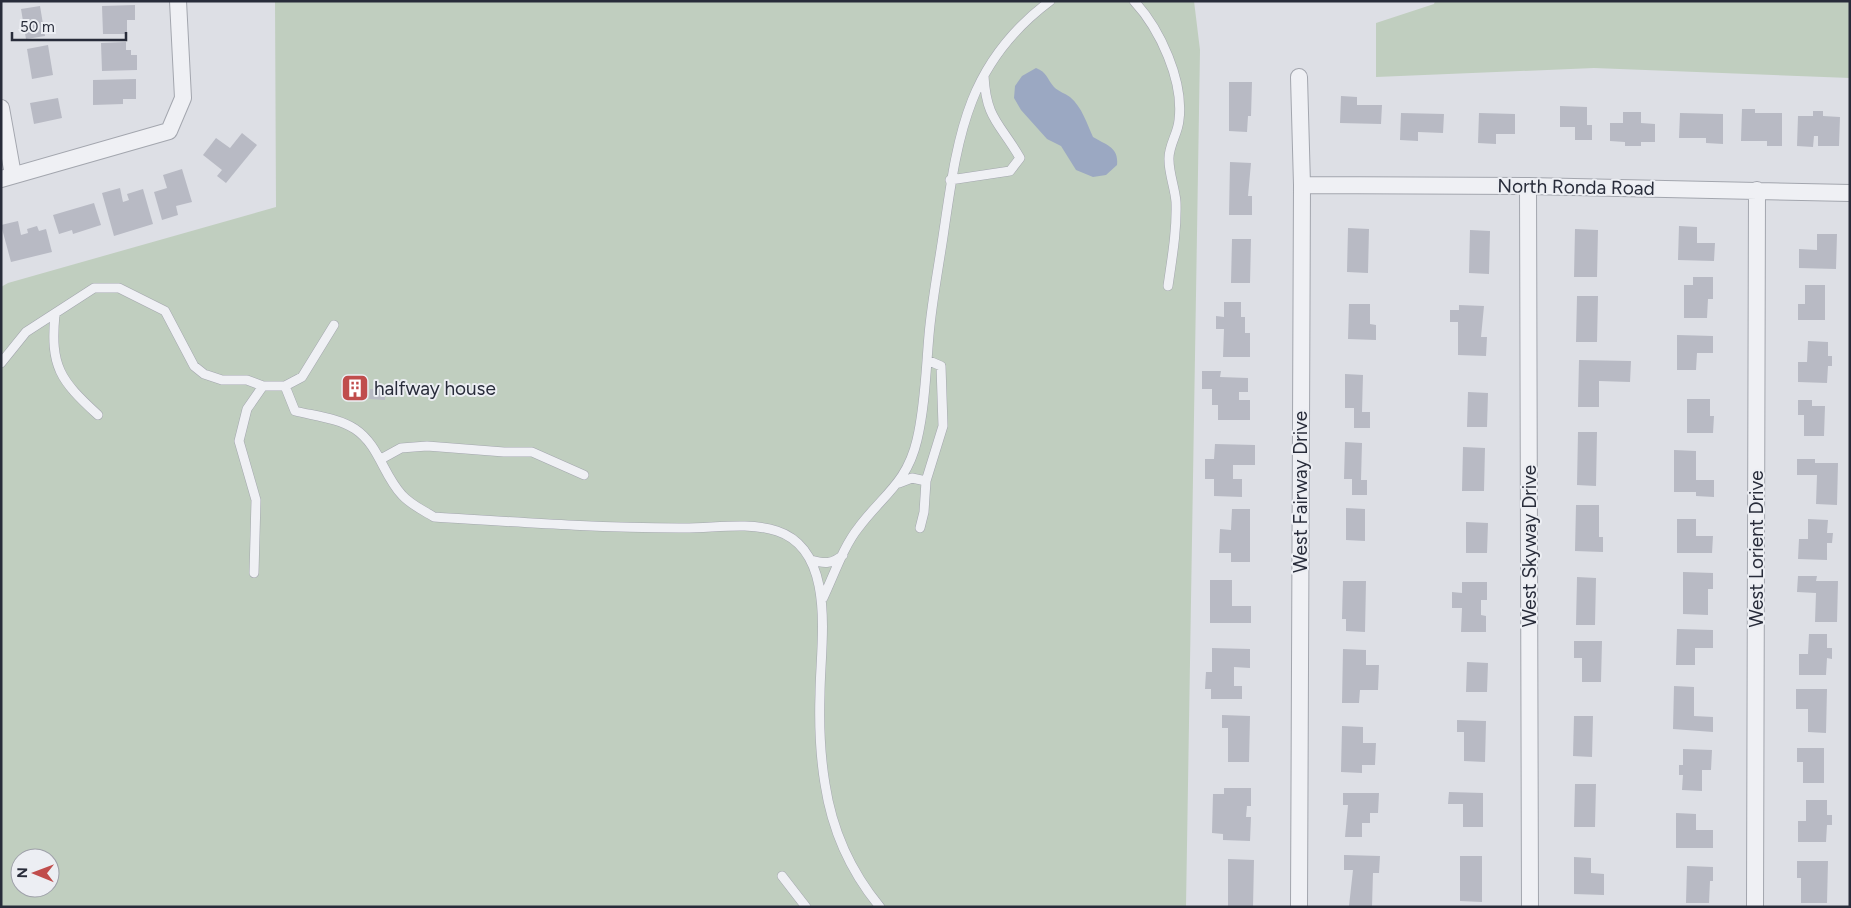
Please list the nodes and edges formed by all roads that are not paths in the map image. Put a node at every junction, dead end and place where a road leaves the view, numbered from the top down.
1 (178, 1) edge
2 (1050, 1) edge
3 (1134, 1) edge
4 (984, 73) junction
5 (1299, 77) dead end
6 (1, 108) edge
7 (7, 177) edge
8 (950, 180) junction
9 (1302, 185) junction
10 (1528, 186) junction
11 (1757, 190) junction
12 (1850, 193) edge
13 (1168, 286) dead end
14 (55, 314) junction
15 (334, 325) dead end
16 (927, 360) junction
17 (1, 363) edge
18 (262, 386) junction
19 (285, 386) junction
20 (98, 415) dead end
21 (381, 459) junction
22 (584, 475) dead end
23 (926, 482) junction
24 (899, 483) junction
25 (920, 528) dead end
26 (844, 555) junction
27 (811, 560) junction
28 (254, 574) dead end
29 (823, 598) junction
30 (782, 876) dead end
31 (806, 907) edge
32 (880, 907) edge
33 (1299, 907) edge
34 (1530, 907) edge
35 (1755, 907) edge

1 - 7 street
2 - 4 lane
3 - 13 lane
4 - 8 lane
4 - 8 lane
5 - 9 street, West Fairway Drive
6 - 7 street
8 - 16 lane
9 - 10 street, North Ronda Road
9 - 33 street, West Fairway Drive
10 - 11 street, North Ronda Road
10 - 34 street, West Skyway Drive
11 - 12 street, North Ronda Road
11 - 35 street, West Lorient Drive
14 - 17 lane
14 - 18 lane
14 - 20 lane
15 - 19 lane
16 - 23 lane
16 - 24 lane
18 - 19 lane
18 - 28 lane
19 - 21 lane
21 - 22 lane
21 - 27 lane
23 - 24 lane
23 - 25 lane
24 - 26 lane
26 - 27 lane
26 - 29 lane
27 - 29 lane
29 - 32 lane
30 - 31 lane

